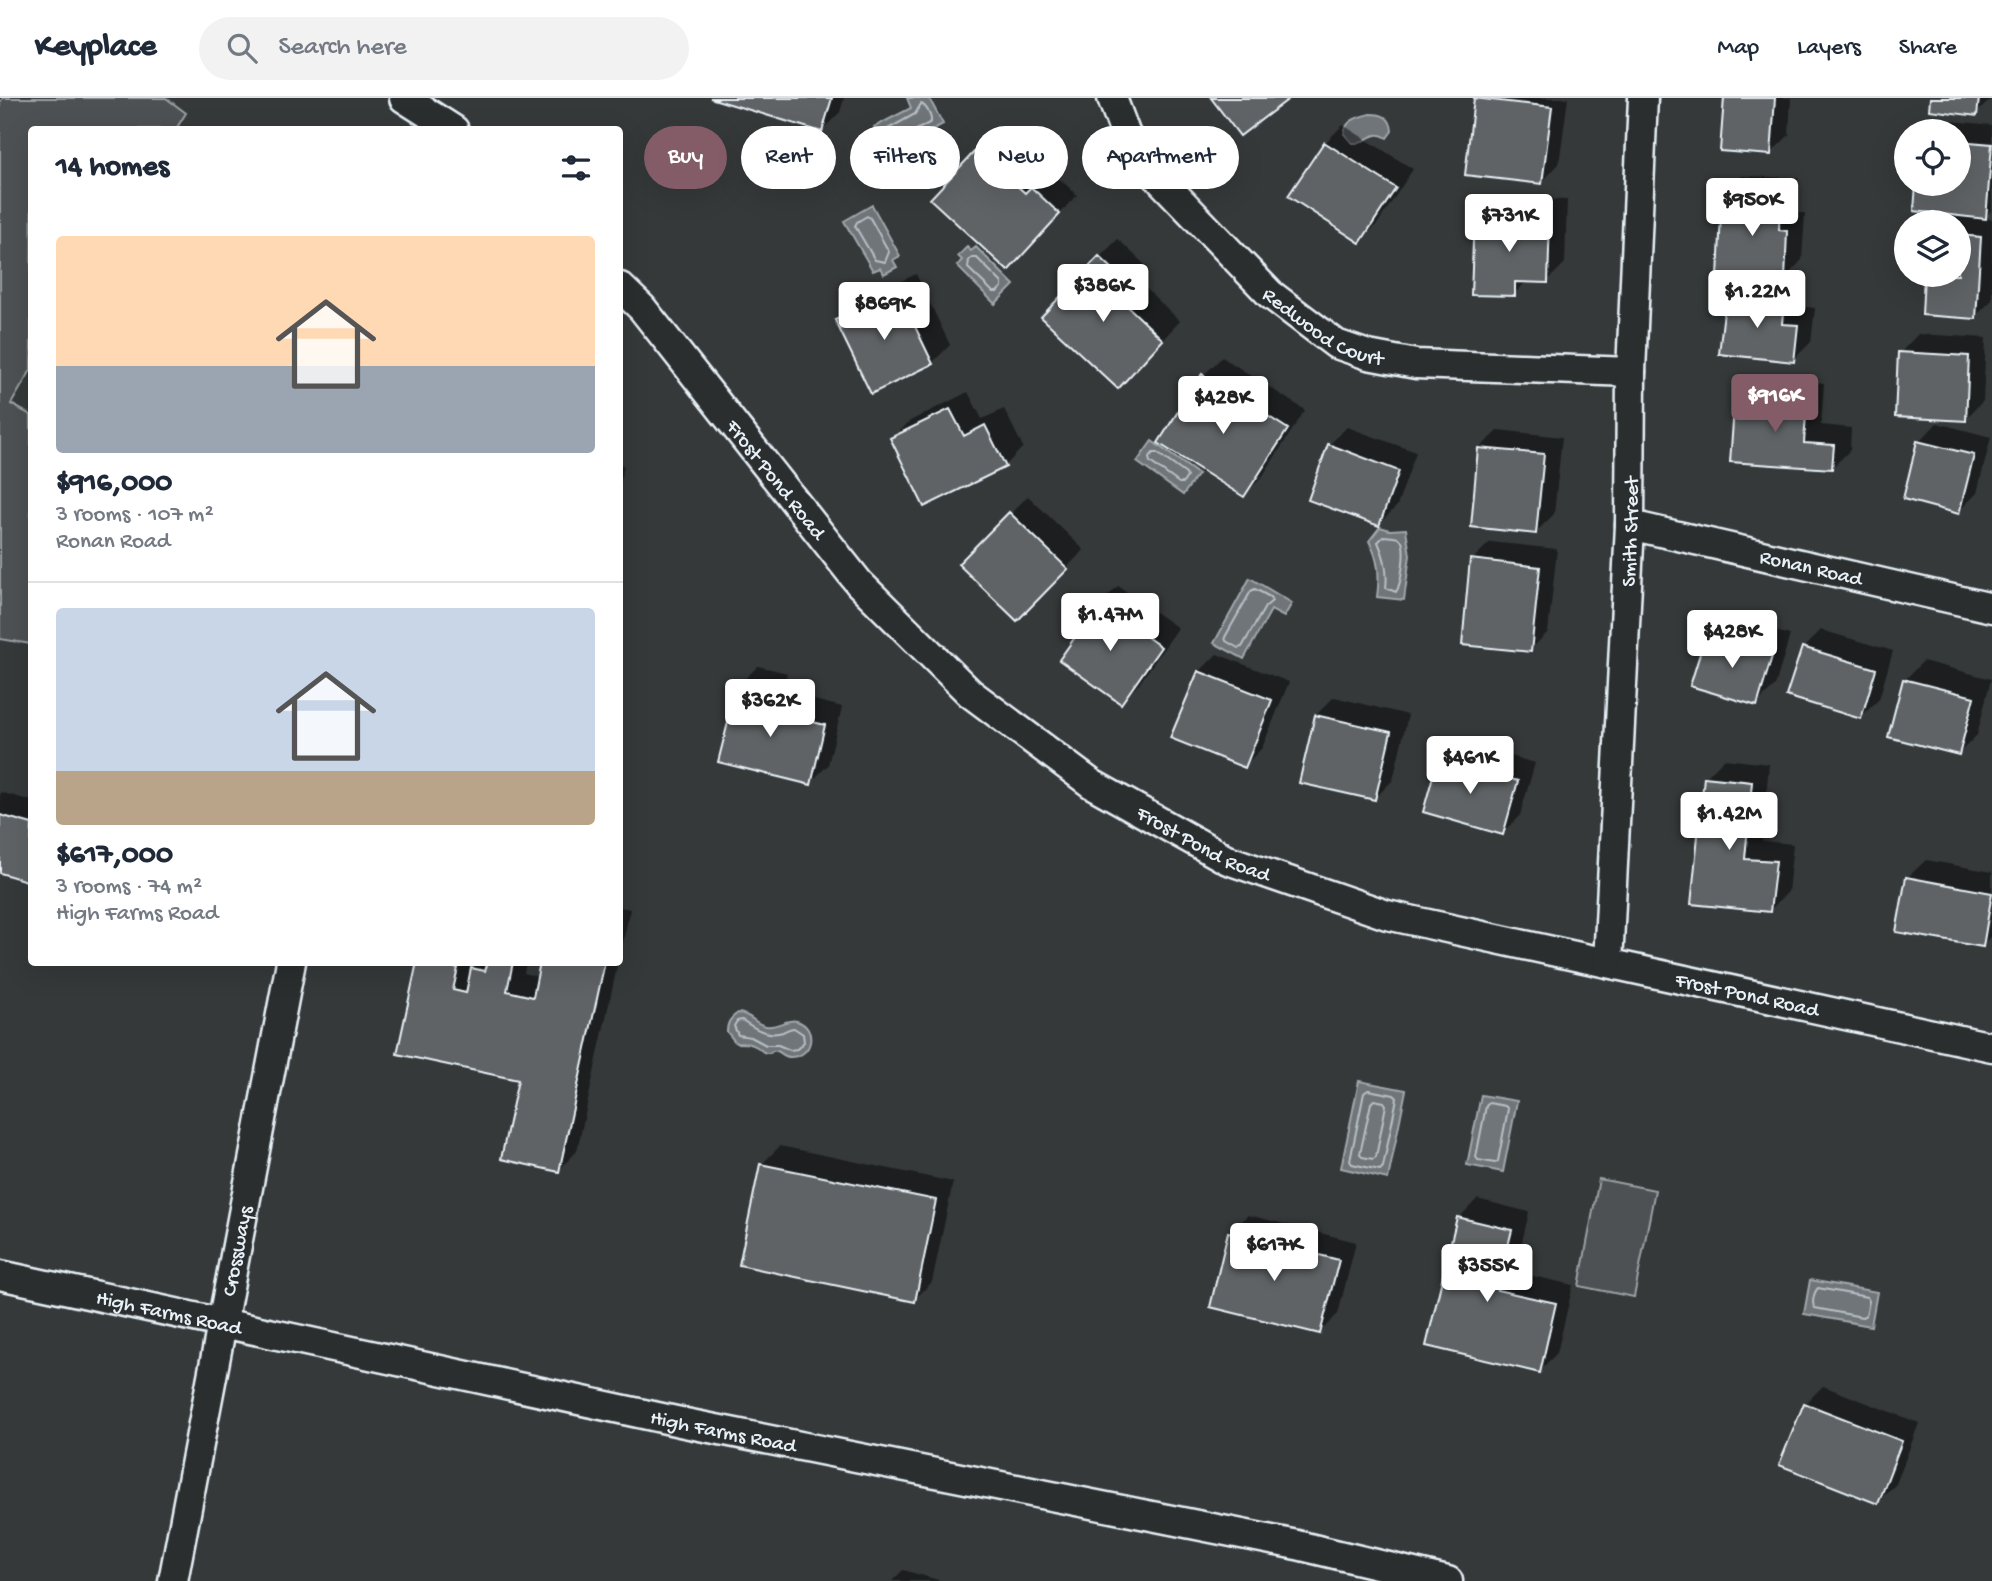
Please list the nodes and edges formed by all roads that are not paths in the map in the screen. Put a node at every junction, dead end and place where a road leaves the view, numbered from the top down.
1 (404, 98) edge
2 (1112, 98) edge
3 (1643, 98) edge
4 (448, 126) edge
5 (623, 290) edge
6 (1631, 372) junction
7 (1630, 525) junction
8 (1992, 608) edge
9 (1608, 963) junction
10 (290, 966) edge
11 (1992, 1047) edge
12 (0, 1275) edge
13 (223, 1322) junction
14 (173, 1581) edge
15 (1448, 1581) edge

1 - 4 street
2 - 6 street, Redwood Court
3 - 6 street, Smith Street
5 - 9 street, Frost Pond Road
6 - 7 street, Smith Street
7 - 8 street, Ronan Road
7 - 9 street, Smith Street
9 - 11 street, Frost Pond Road
10 - 13 street, Crossways
12 - 13 street, High Farms Road
13 - 14 street, Crossways
13 - 15 street, High Farms Road

